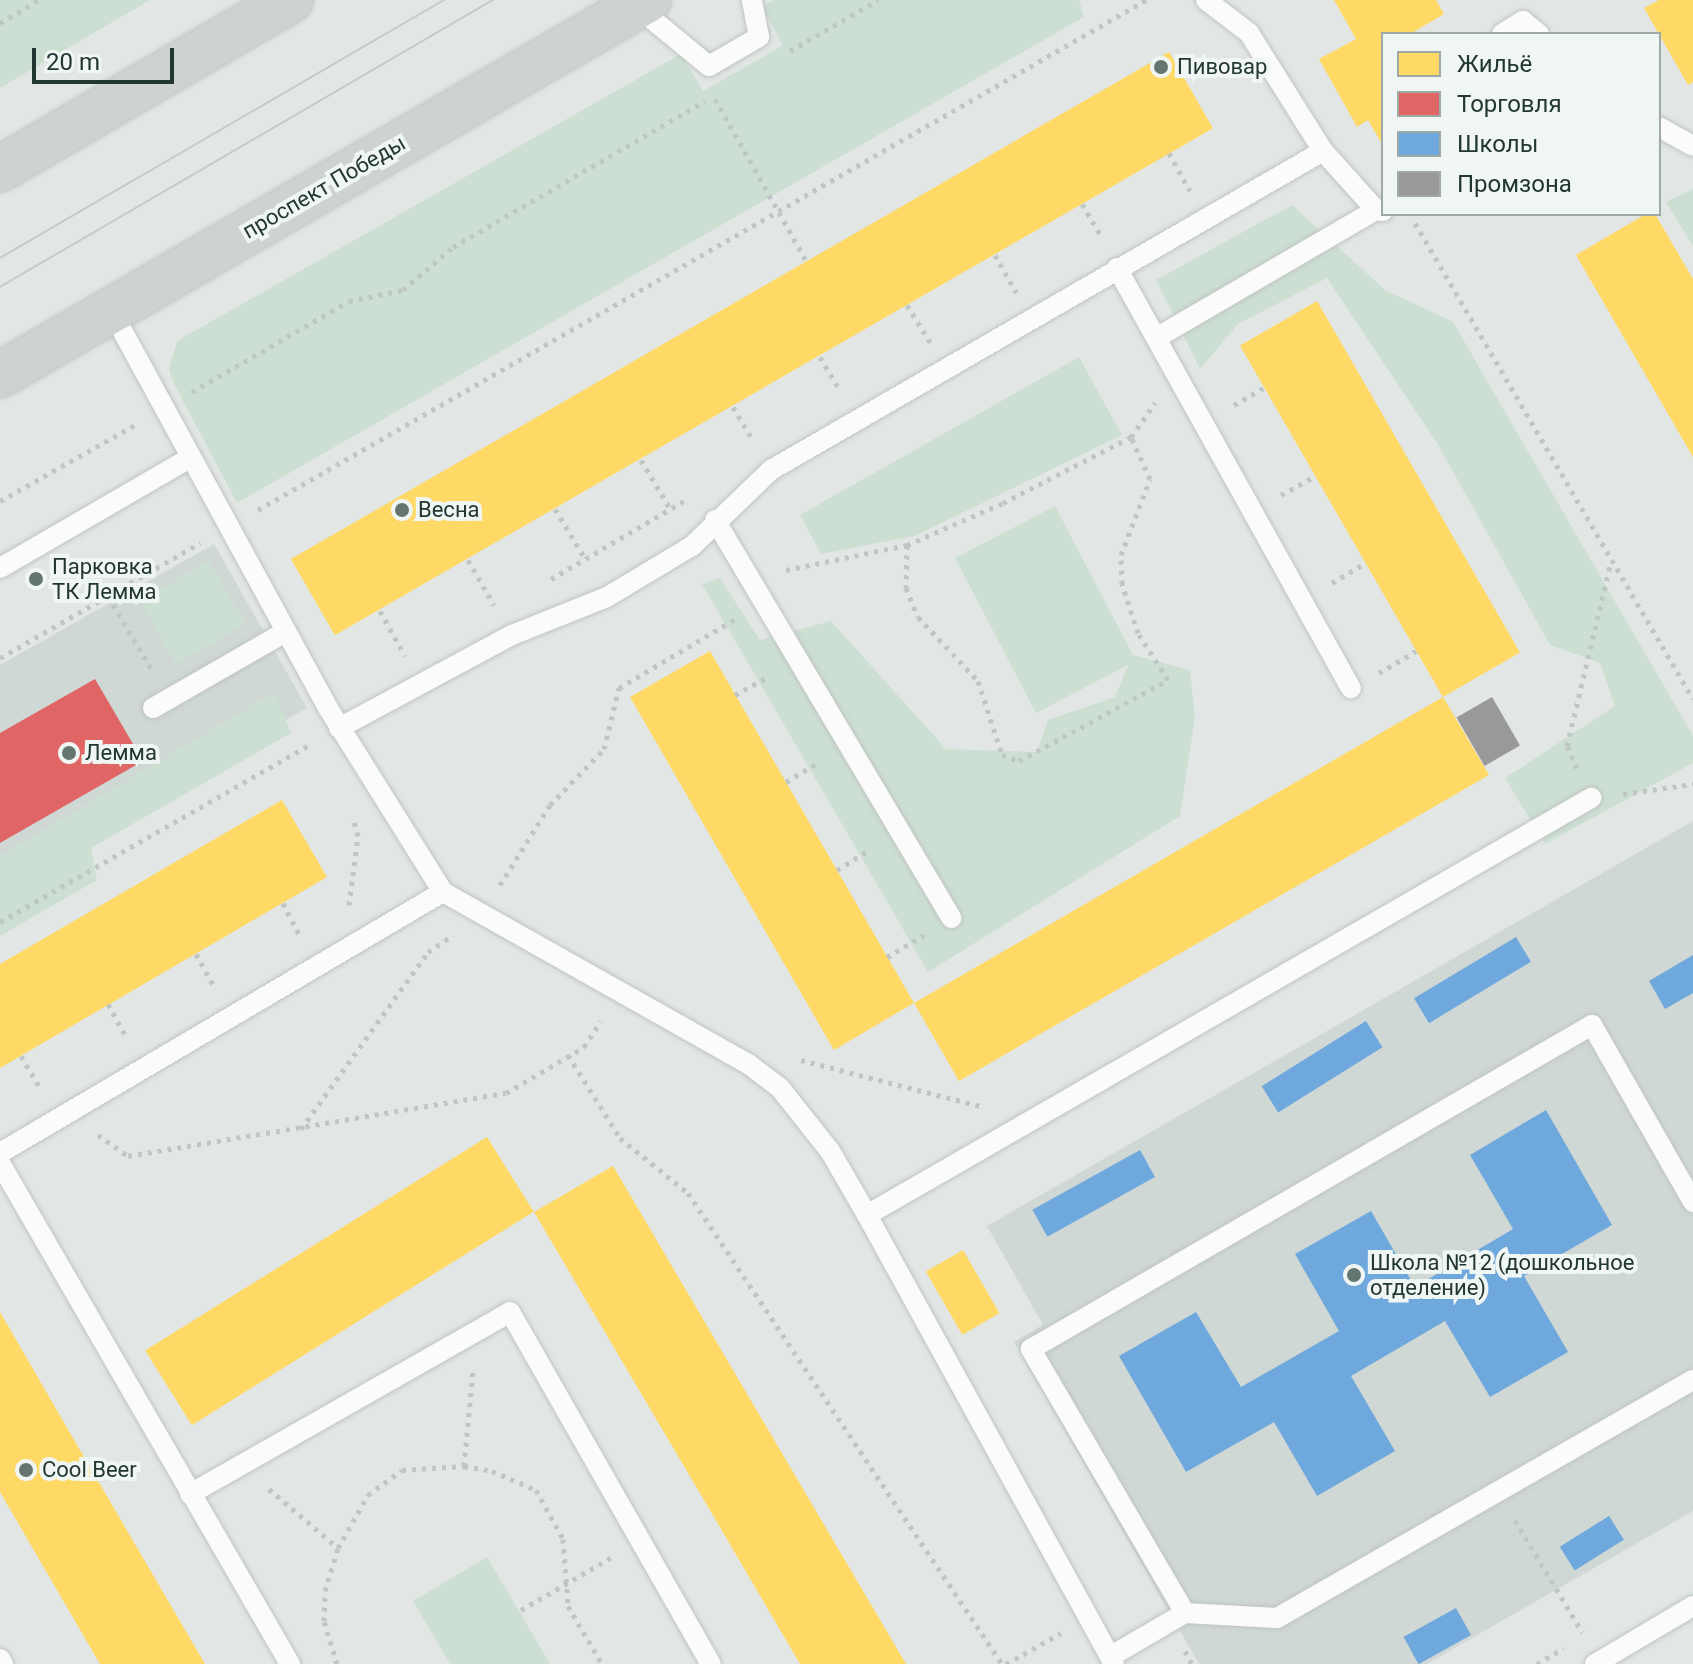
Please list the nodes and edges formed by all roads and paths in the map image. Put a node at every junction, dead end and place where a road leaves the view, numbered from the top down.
1 (39, 0) edge
2 (290, 0) edge
3 (752, 0) edge
4 (878, 0) edge
5 (1146, 0) edge
6 (1206, 0) edge
7 (643, 3) edge
8 (0, 23) edge
9 (1505, 32) edge
10 (1537, 32) edge
11 (782, 56) dead end
12 (727, 88) dead end
13 (713, 96) junction
14 (1661, 128) edge
15 (1693, 146) edge
16 (1323, 151) junction
17 (0, 169) edge
18 (1380, 210) edge
19 (779, 214) junction
20 (1411, 216) edge
21 (807, 262) dead end
22 (1117, 268) junction
23 (111, 310) junction
24 (1156, 338) junction
25 (1175, 373) junction
26 (0, 375) edge
27 (164, 408) junction
28 (1131, 437) junction
29 (190, 458) junction
30 (641, 460) dead end
31 (0, 501) edge
32 (555, 509) dead end
33 (715, 520) junction
34 (227, 528) junction
35 (907, 545) junction
36 (692, 546) junction
37 (1611, 559) junction
38 (468, 560) dead end
39 (0, 568) edge
40 (751, 580) junction
41 (108, 596) junction
42 (607, 597) junction
43 (764, 602) junction
44 (380, 611) dead end
45 (285, 632) junction
46 (512, 635) junction
47 (0, 658) edge
48 (423, 684) junction
49 (1351, 688) dead end
50 (1693, 699) edge
51 (161, 703) joint
52 (339, 728) junction
53 (1693, 784) edge
54 (1591, 798) junction
55 (443, 892) junction
56 (483, 913) junction
57 (951, 918) dead end
58 (0, 922) edge
59 (621, 992) junction
60 (568, 1055) junction
61 (21, 1056) dead end
62 (747, 1063) junction
63 (68, 1114) junction
64 (1031, 1120) junction
65 (301, 1129) junction
66 (0, 1153) edge
67 (0, 1163) edge
68 (1693, 1202) edge
69 (867, 1215) junction
70 (476, 1331) junction
71 (1693, 1380) edge
72 (241, 1465) junction
73 (464, 1466) junction
74 (1498, 1491) junction
75 (190, 1494) junction
76 (641, 1541) junction
77 (338, 1548) junction
78 (569, 1582) junction
79 (1693, 1606) edge
80 (521, 1610) dead end
81 (1185, 1613) junction
82 (1091, 1616) junction
83 (1584, 1636) dead end
84 (1114, 1660) edge
85 (290, 1664) edge
86 (337, 1664) edge
87 (602, 1664) edge
88 (711, 1664) edge
89 (1004, 1664) edge
90 (1595, 1664) edge

1 - 8 path
2 - 17 main road
3 - 7 lane
4 - 11 path
5 - 19 path
6 - 16 lane
7 - 23 main road, проспект Победы
9 - 10 lane
12 - 13 path
13 - 19 path
13 - 27 path
14 - 15 lane
16 - 18 lane
16 - 22 lane
18 - 24 lane
19 - 21 path
19 - 34 path
20 - 37 path
22 - 24 lane
22 - 33 lane
23 - 26 main road, проспект Победы
23 - 27 lane
24 - 25 lane
25 - 28 path
25 - 49 lane
27 - 29 lane
27 - 31 path
28 - 35 path
28 - 35 path
29 - 34 lane
29 - 39 lane
30 - 36 path
32 - 42 path
33 - 36 lane
33 - 40 lane
34 - 41 path
34 - 45 lane
35 - 40 path
36 - 42 lane
37 - 50 path
37 - 54 path
38 - 46 path
40 - 43 lane
41 - 47 path
41 - 51 path
42 - 46 lane
43 - 56 path
43 - 57 lane
44 - 48 path
45 - 51 lane
45 - 52 lane
46 - 48 lane
48 - 52 lane
52 - 55 lane
52 - 58 path
53 - 54 path
54 - 64 lane
55 - 56 lane
55 - 63 lane
56 - 59 lane
56 - 65 path
59 - 60 path
59 - 62 lane
60 - 65 path
60 - 89 path
61 - 63 path
62 - 64 path
62 - 69 lane
63 - 65 path
63 - 66 lane
64 - 69 lane
67 - 75 lane
68 - 81 lane
69 - 82 lane
70 - 72 lane
70 - 73 path
70 - 76 lane
71 - 74 lane
72 - 75 lane
72 - 77 path
73 - 77 path
73 - 78 path
74 - 81 lane
74 - 83 path
75 - 85 lane
76 - 78 path
76 - 88 lane
77 - 86 path
78 - 80 path
78 - 87 path
79 - 90 lane
81 - 84 lane
82 - 84 lane
82 - 89 path

